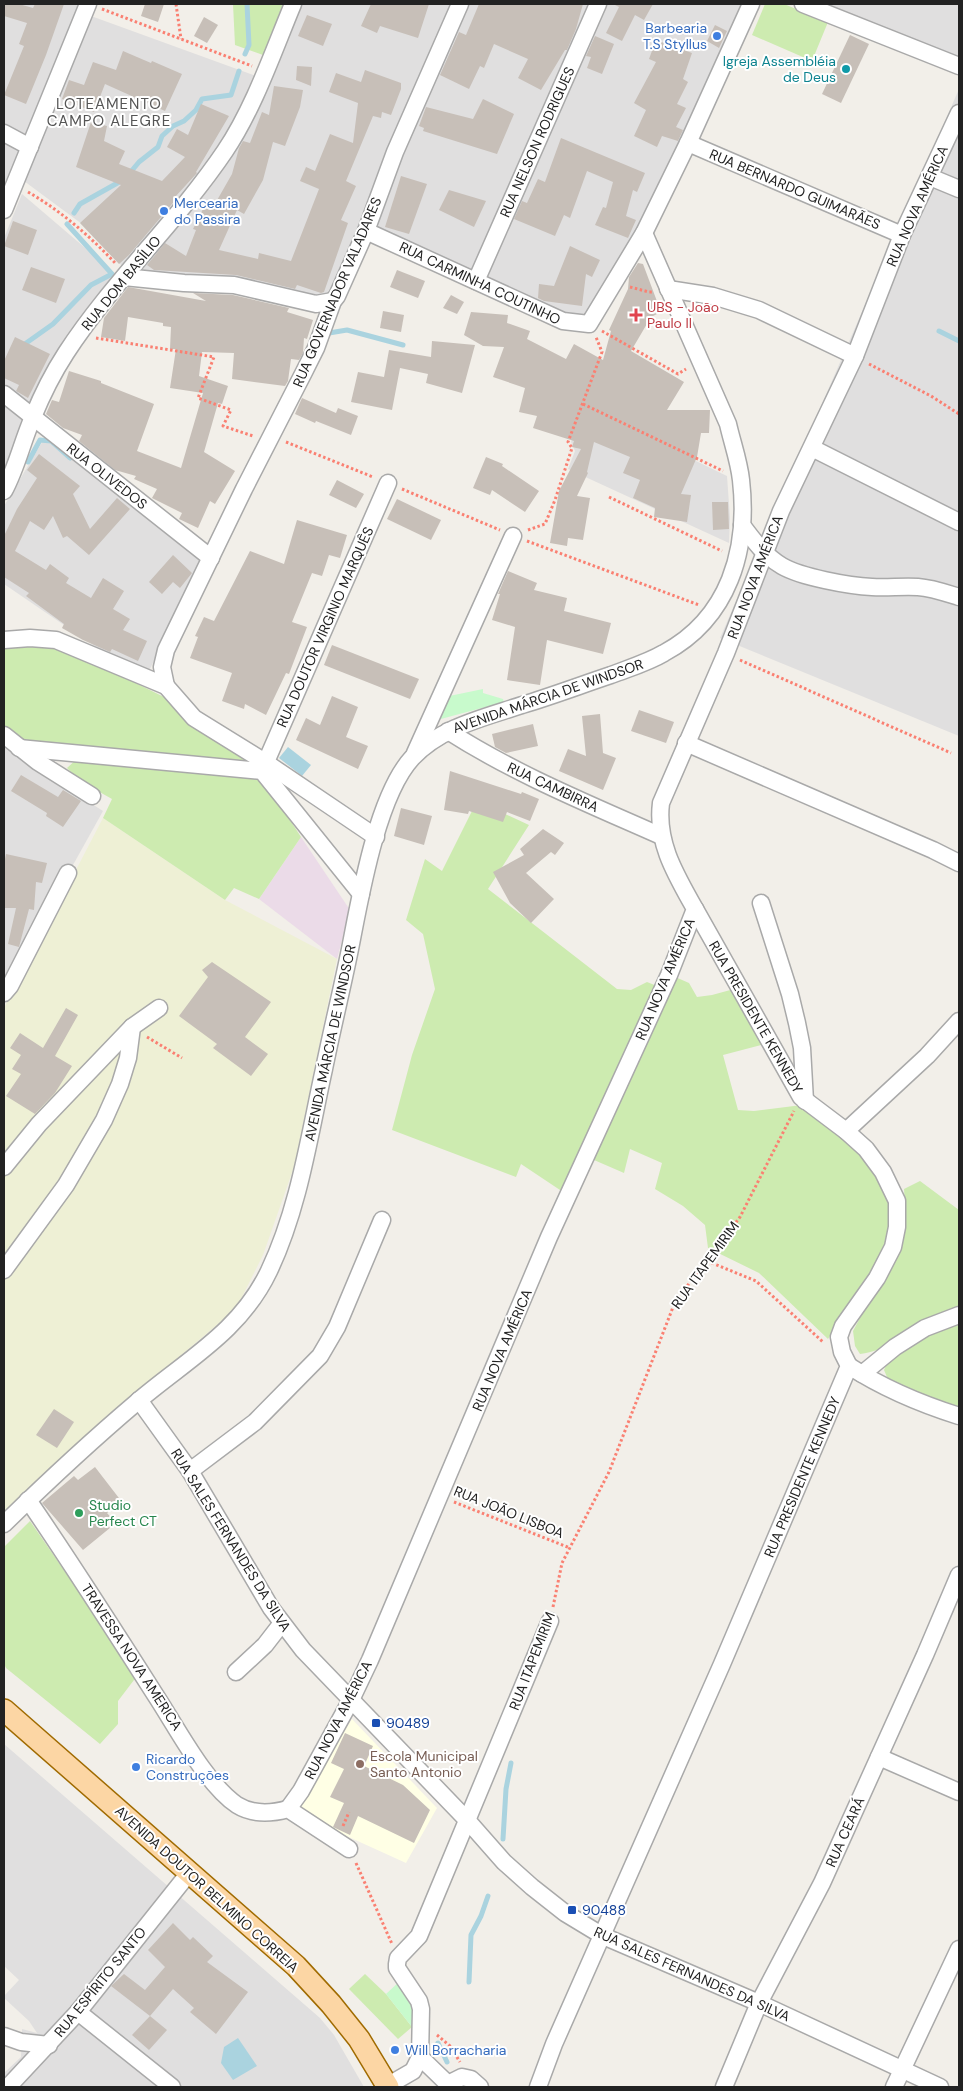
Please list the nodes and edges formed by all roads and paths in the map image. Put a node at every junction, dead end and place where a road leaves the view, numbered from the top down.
1 (176, 4) edge
2 (294, 4) edge
3 (460, 4) edge
4 (598, 4) edge
5 (751, 4) edge
6 (803, 4) edge
7 (95, 6) edge
8 (181, 39) junction
9 (959, 66) edge
10 (264, 71) junction
11 (959, 113) edge
12 (4, 133) edge
13 (688, 143) junction
14 (30, 146) junction
15 (930, 177) junction
16 (15, 184) junction
17 (959, 189) edge
18 (4, 210) edge
19 (366, 230) junction
20 (644, 233) junction
21 (902, 235) junction
22 (125, 276) junction
23 (476, 281) junction
24 (615, 282) junction
25 (668, 290) junction
26 (333, 301) junction
27 (589, 324) junction
28 (78, 335) junction
29 (855, 356) junction
30 (700, 361) junction
31 (4, 394) edge
32 (583, 404) junction
33 (959, 414) edge
34 (32, 418) junction
35 (269, 441) junction
36 (812, 448) junction
37 (741, 480) junction
38 (388, 483) dead end
39 (4, 491) edge
40 (609, 497) dead end
41 (959, 522) edge
42 (742, 525) junction
43 (513, 536) junction
44 (765, 552) junction
45 (211, 558) junction
46 (738, 558) junction
47 (959, 597) edge
48 (714, 611) junction
49 (4, 640) edge
50 (726, 653) junction
51 (166, 686) junction
52 (448, 731) junction
53 (4, 735) edge
54 (686, 743) junction
55 (19, 748) junction
56 (951, 753) dead end
57 (413, 757) junction
58 (264, 767) junction
59 (92, 796) dead end
60 (662, 836) junction
61 (376, 837) junction
62 (959, 863) edge
63 (68, 873) dead end
64 (361, 894) junction
65 (761, 903) dead end
66 (695, 909) junction
67 (4, 993) edge
68 (159, 1008) dead end
69 (959, 1021) edge
70 (132, 1027) junction
71 (182, 1058) dead end
72 (803, 1099) junction
73 (846, 1131) junction
74 (4, 1167) edge
75 (382, 1220) dead end
76 (706, 1261) junction
77 (4, 1270) edge
78 (959, 1315) edge
79 (827, 1346) dead end
80 (855, 1370) junction
81 (139, 1400) junction
82 (959, 1416) edge
83 (190, 1471) junction
84 (439, 1496) junction
85 (28, 1500) junction
86 (4, 1524) edge
87 (570, 1548) junction
88 (959, 1575) edge
89 (550, 1621) joint
90 (282, 1623) junction
91 (236, 1672) dead end
92 (351, 1700) junction
93 (4, 1710) edge
94 (879, 1757) junction
95 (959, 1792) edge
96 (288, 1808) junction
97 (467, 1820) junction
98 (349, 1848) joint
99 (189, 1873) junction
100 (603, 1936) junction
101 (959, 1949) edge
102 (398, 1958) junction
103 (759, 2003) junction
104 (78, 2012) junction
105 (422, 2022) junction
106 (4, 2036) edge
107 (49, 2045) junction
108 (420, 2057) junction
109 (903, 2069) junction
110 (474, 2083) edge
111 (450, 2086) edge
112 (8, 2087) edge
113 (172, 2087) edge
114 (387, 2087) edge
115 (538, 2087) edge
116 (724, 2087) edge
117 (894, 2087) edge
118 (940, 2087) edge

1 - 8 path
2 - 10 street, RUA DOM BASÍLIO
3 - 19 street, RUA GOVERNADOR VALADARES
4 - 23 street, RUA NELSON RODRIGUES
5 - 13 street
6 - 9 street
7 - 8 path
7 - 14 street
8 - 10 path
10 - 22 street, RUA DOM BASÍLIO
11 - 15 street, RUA NOVA AMÉRICA
12 - 14 street
13 - 20 street
13 - 21 street, RUA BERNARDO GUIMARÃES
14 - 16 street
15 - 17 street
15 - 21 street, RUA NOVA AMÉRICA
16 - 18 street
16 - 22 path
19 - 23 street, RUA CARMINHA COUTINHO
19 - 26 street, RUA GOVERNADOR VALADARES
20 - 24 street
20 - 25 street, AVENIDA MÁRCIA DE WINDSOR
21 - 29 street, RUA NOVA AMÉRICA
22 - 26 street
22 - 28 street, RUA DOM BASÍLIO
23 - 27 street, RUA CARMINHA COUTINHO
24 - 25 path
24 - 27 street
25 - 29 street
25 - 30 street, AVENIDA MÁRCIA DE WINDSOR
26 - 35 street, RUA GOVERNADOR VALADARES
27 - 30 path
27 - 32 path
28 - 34 street, RUA DOM BASÍLIO
28 - 35 path
29 - 33 path
29 - 36 street, RUA NOVA AMÉRICA
30 - 37 street, AVENIDA MÁRCIA DE WINDSOR
31 - 34 street, RUA OLIVEDOS
32 - 37 path
32 - 43 path
34 - 39 street, RUA DOM BASÍLIO
34 - 45 street, RUA OLIVEDOS
35 - 45 street, RUA GOVERNADOR VALADARES
36 - 41 street
36 - 44 street, RUA NOVA AMÉRICA
37 - 42 street, AVENIDA MÁRCIA DE WINDSOR
38 - 58 street, RUA DOUTOR VIRGINIO MARQUÊS
40 - 46 path
42 - 44 street
42 - 46 street, AVENIDA MÁRCIA DE WINDSOR
43 - 48 path
43 - 57 street
44 - 47 street
44 - 50 street, RUA NOVA AMÉRICA
45 - 51 street, RUA GOVERNADOR VALADARES
46 - 48 street, AVENIDA MÁRCIA DE WINDSOR
48 - 52 street, AVENIDA MÁRCIA DE WINDSOR
49 - 51 street
50 - 54 street, RUA NOVA AMÉRICA
50 - 56 path
51 - 58 street
52 - 57 street, AVENIDA MÁRCIA DE WINDSOR
52 - 60 street, RUA CAMBIRRA
53 - 55 street
54 - 60 street, RUA NOVA AMÉRICA
54 - 62 street
55 - 58 street
55 - 59 street
57 - 61 street, AVENIDA MÁRCIA DE WINDSOR
58 - 61 street
58 - 64 street
60 - 66 street, RUA NOVA AMÉRICA
61 - 64 street, AVENIDA MÁRCIA DE WINDSOR
63 - 67 street
64 - 81 street, AVENIDA MÁRCIA DE WINDSOR
65 - 72 street
66 - 72 street, RUA PRESIDENTE KENNEDY
66 - 84 street, RUA NOVA AMÉRICA
68 - 70 street
69 - 73 street
70 - 71 path
70 - 74 street
70 - 77 street
72 - 73 street, RUA PRESIDENTE KENNEDY
72 - 76 path, RUA ITAPEMIRIM
73 - 80 street, RUA PRESIDENTE KENNEDY
75 - 83 street
76 - 79 path
76 - 87 path, RUA ITAPEMIRIM
78 - 80 street
80 - 82 street
80 - 100 street, RUA PRESIDENTE KENNEDY
81 - 83 street, RUA SALES FERNANDES DA SILVA
81 - 85 street, AVENIDA MÁRCIA DE WINDSOR
83 - 90 street, RUA SALES FERNANDES DA SILVA
84 - 87 path, RUA JOÃO LISBOA
84 - 92 street, RUA NOVA AMÉRICA
85 - 86 street, AVENIDA MÁRCIA DE WINDSOR
85 - 96 street, TRAVESSA NOVA AMERICA
87 - 89 path, RUA ITAPEMIRIM
88 - 94 street, RUA CEARÁ
89 - 97 street, RUA ITAPEMIRIM
90 - 91 street
90 - 92 street, RUA SALES FERNANDES DA SILVA
92 - 96 street, RUA NOVA AMÉRICA
92 - 97 street, RUA SALES FERNANDES DA SILVA
93 - 99 main road, AVENIDA DOUTOR BELMINO CORREIA
94 - 95 street
94 - 103 street, RUA CEARÁ
96 - 98 street
97 - 100 street, RUA SALES FERNANDES DA SILVA
97 - 102 street, RUA ITAPEMIRIM
98 - 102 path
99 - 104 street, RUA ESPÍRITO SANTO
99 - 114 main road, AVENIDA DOUTOR BELMINO CORREIA
100 - 103 street, RUA SALES FERNANDES DA SILVA
100 - 115 street, RUA PRESIDENTE KENNEDY
101 - 109 street
102 - 105 street
103 - 109 street, RUA SALES FERNANDES DA SILVA
103 - 116 street, RUA CEARÁ
104 - 107 street, RUA ESPÍRITO SANTO
104 - 113 street
105 - 108 street
105 - 110 path
106 - 107 street
107 - 112 street, RUA ESPÍRITO SANTO
108 - 111 street
108 - 114 street
109 - 117 street
109 - 118 street, RUA SALES FERNANDES DA SILVA
110 - 111 street

